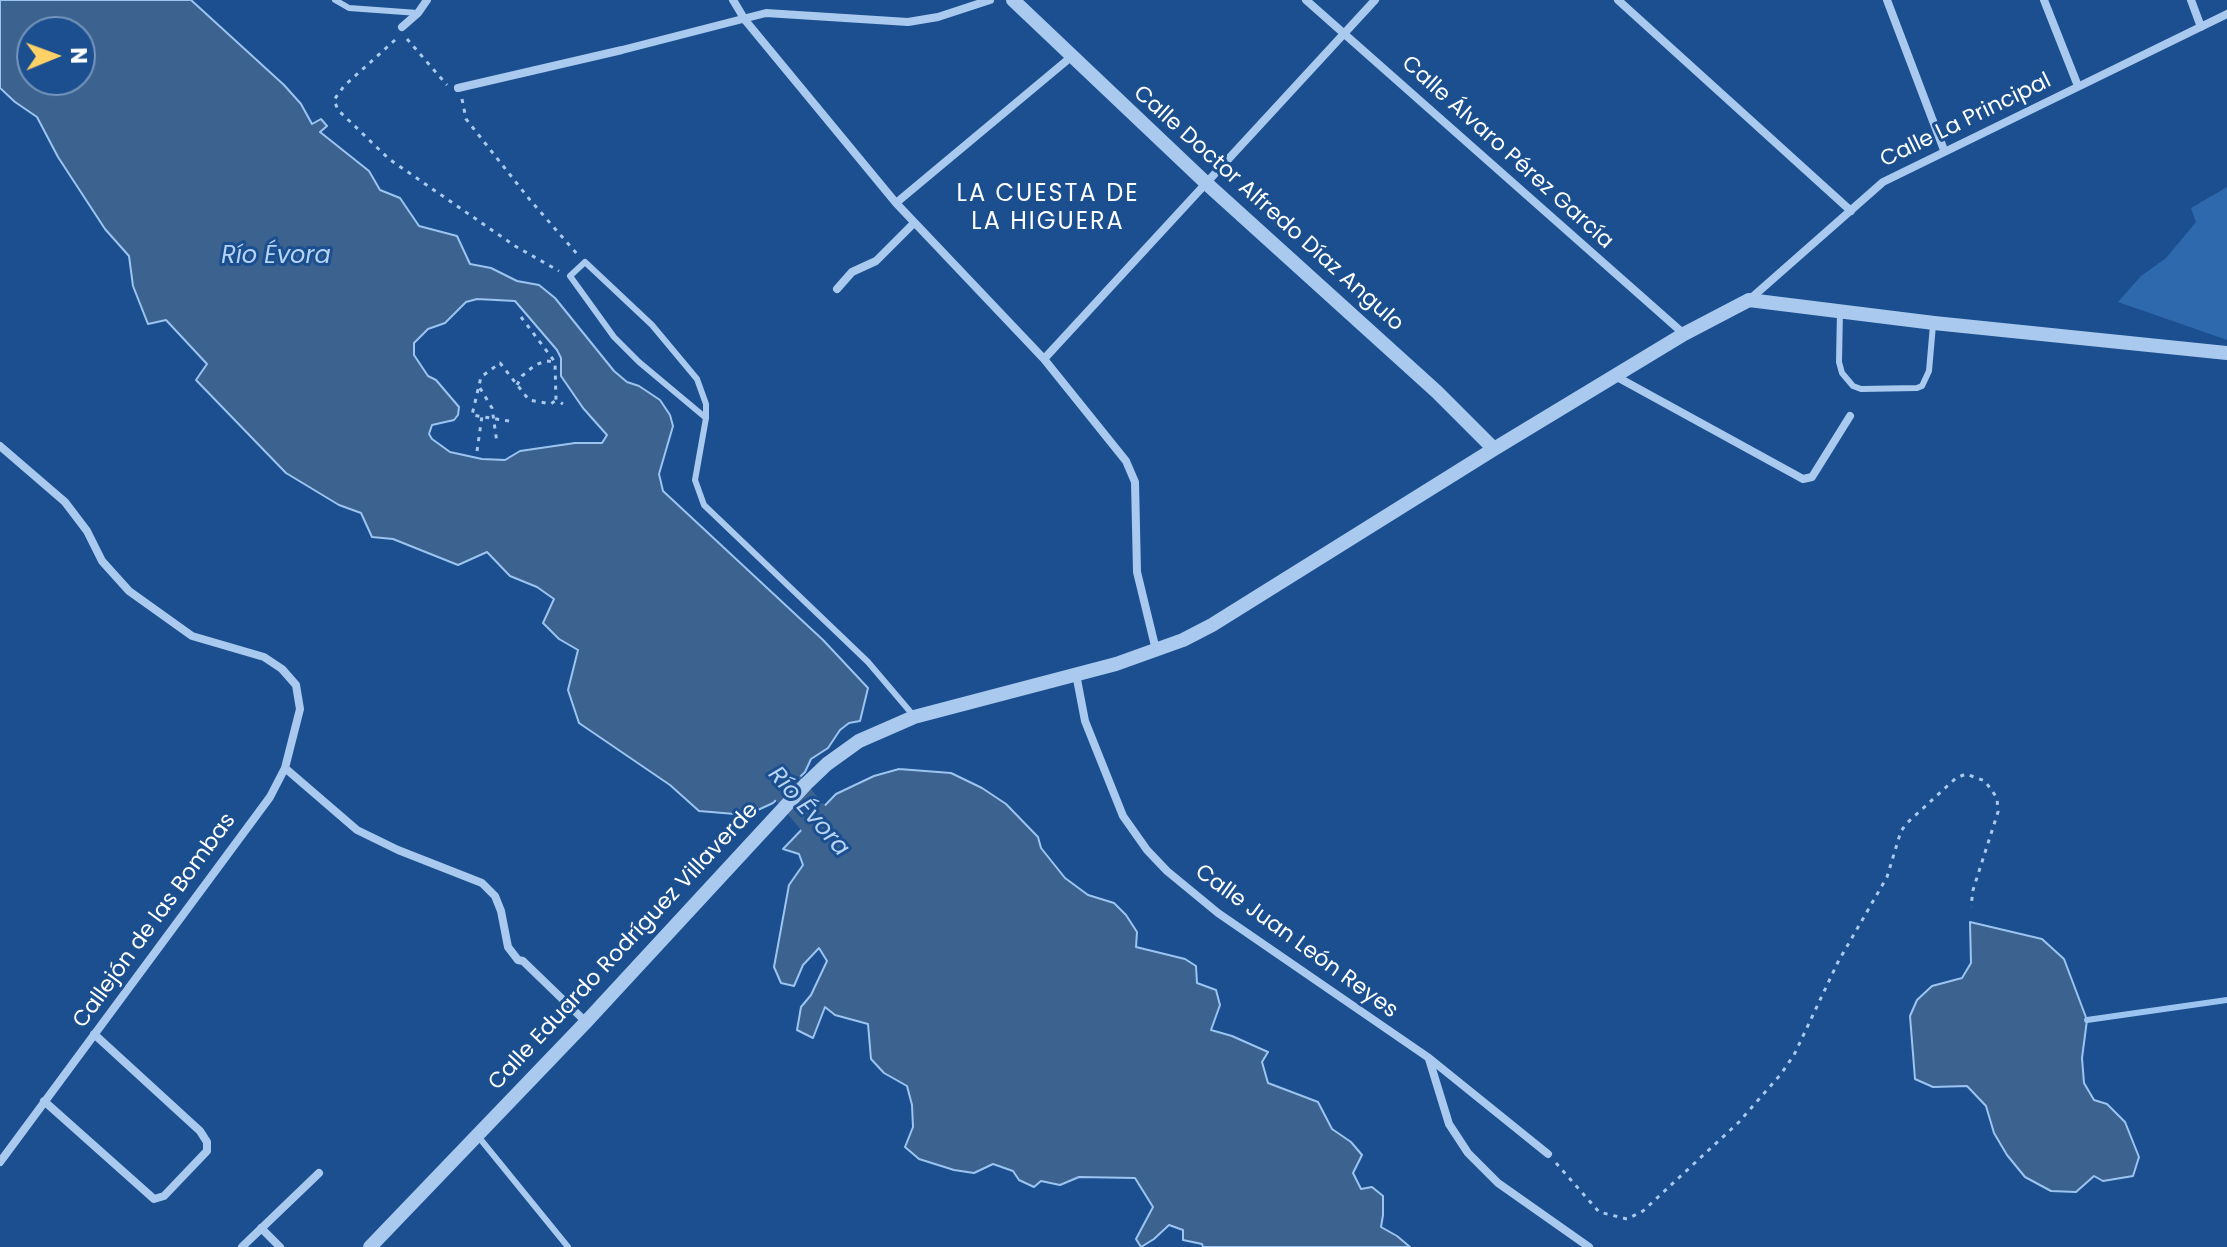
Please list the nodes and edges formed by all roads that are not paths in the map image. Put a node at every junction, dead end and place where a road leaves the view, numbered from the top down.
1 (335, 0) edge
2 (427, 0) edge
3 (733, 0) edge
4 (990, 0) edge
5 (1013, 0) edge
6 (1306, 0) edge
7 (1375, 0) edge
8 (1618, 0) edge
9 (1887, 0) edge
10 (2044, 0) edge
11 (2191, 0) edge
12 (418, 13) junction
13 (2227, 14) edge
14 (745, 20) junction
15 (402, 27) dead end
16 (2201, 27) junction
17 (1344, 33) junction
18 (1071, 57) junction
19 (2078, 86) junction
20 (455, 88) road end
21 (1944, 150) junction
22 (1206, 183) junction
23 (896, 203) junction
24 (1851, 211) junction
25 (914, 223) junction
26 (837, 289) dead end
27 (1749, 300) junction
28 (1840, 311) junction
29 (1934, 323) junction
30 (1684, 334) junction
31 (2227, 353) edge
32 (1044, 359) junction
33 (1617, 377) junction
34 (1850, 416) dead end
35 (706, 418) junction
36 (0, 446) edge
37 (1494, 449) junction
38 (1157, 651) junction
39 (1076, 674) junction
40 (914, 717) junction
41 (285, 768) junction
42 (586, 1022) junction
43 (94, 1034) junction
44 (1429, 1058) junction
45 (44, 1101) junction
46 (477, 1135) junction
47 (1548, 1154) road end
48 (0, 1162) edge
49 (319, 1173) dead end
50 (261, 1228) junction
51 (242, 1247) edge
52 (280, 1247) edge
53 (370, 1247) edge
54 (568, 1247) edge
55 (1589, 1247) edge

1 - 12 lane
2 - 12 street
3 - 14 street
4 - 14 street
5 - 18 street, Calle Doctor Alfredo Díaz Angulo
6 - 17 street, Calle Álvaro Pérez García
7 - 17 street
8 - 24 street
9 - 21 street
10 - 19 street
11 - 16 street
12 - 15 street
13 - 16 street, Calle La Principal
14 - 20 street
14 - 23 street
16 - 19 street, Calle La Principal
17 - 22 street
17 - 30 street, Calle Álvaro Pérez García
18 - 22 street, Calle Doctor Alfredo Díaz Angulo
18 - 23 street
19 - 21 street, Calle La Principal
21 - 24 street, Calle La Principal
22 - 32 street
22 - 37 street, Calle Doctor Alfredo Díaz Angulo
23 - 25 street
24 - 27 street, Calle La Principal
25 - 26 street
25 - 32 street
27 - 28 street
27 - 30 street, Calle Eduardo Rodríguez Villaverde
28 - 29 street
28 - 29 lane
29 - 31 street
30 - 33 street, Calle Eduardo Rodríguez Villaverde
32 - 38 street
33 - 34 street
33 - 37 street, Calle Eduardo Rodríguez Villaverde
35 - 35 lane
35 - 40 lane
36 - 41 street, Callejón de las Bombas
37 - 38 street, Calle Eduardo Rodríguez Villaverde
38 - 39 street, Calle Eduardo Rodríguez Villaverde
39 - 40 street, Calle Eduardo Rodríguez Villaverde
39 - 44 street, Calle Juan León Reyes
40 - 42 street, Calle Eduardo Rodríguez Villaverde
41 - 42 street
41 - 43 street, Callejón de las Bombas
42 - 46 street, Calle Eduardo Rodríguez Villaverde
43 - 45 street, Callejón de las Bombas
43 - 45 street
44 - 47 street, Calle Juan León Reyes
44 - 55 street
45 - 48 street, Callejón de las Bombas
46 - 53 street, Calle Eduardo Rodríguez Villaverde
46 - 54 lane
49 - 50 street
50 - 51 street
50 - 52 street

